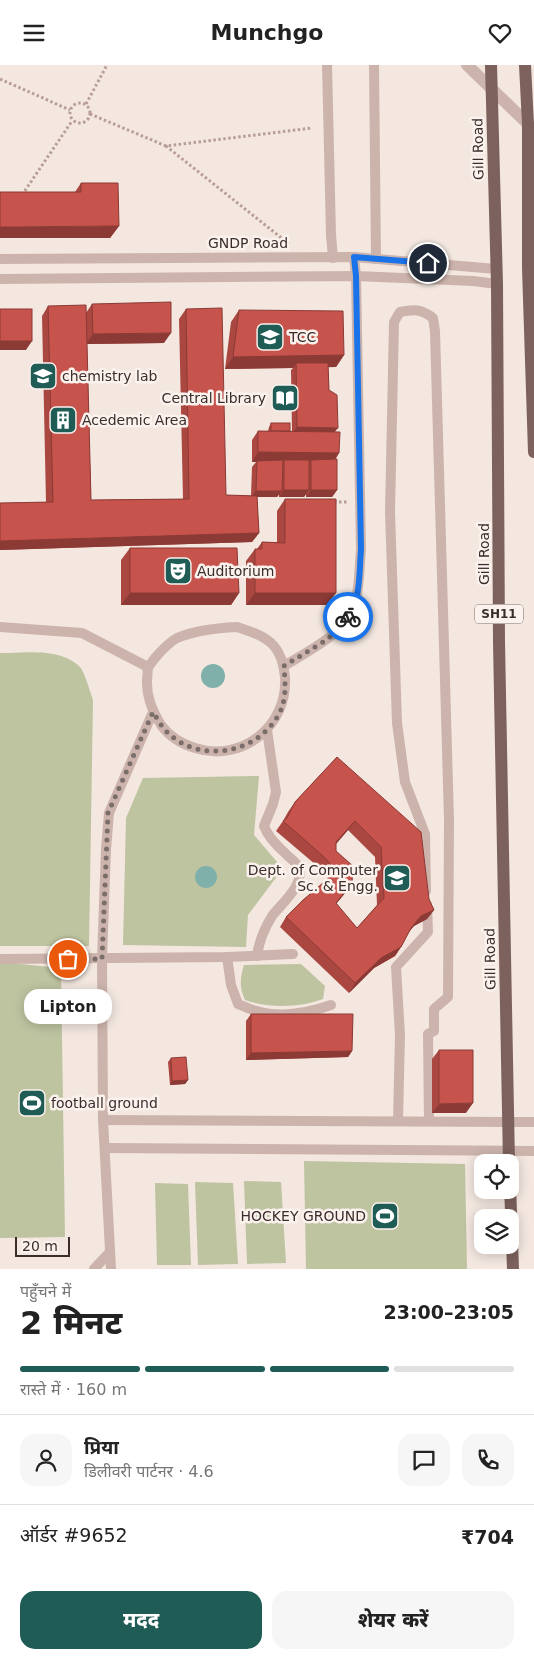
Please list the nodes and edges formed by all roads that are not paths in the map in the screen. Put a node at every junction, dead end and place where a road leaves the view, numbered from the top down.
1 (327, 65) edge
2 (374, 65) edge
3 (467, 65) edge
4 (491, 65) edge
5 (525, 65) edge
6 (492, 88) junction
7 (528, 124) junction
8 (333, 257) junction
9 (354, 257) junction
10 (0, 259) edge
11 (376, 259) junction
12 (496, 269) junction
13 (356, 276) junction
14 (0, 279) edge
15 (496, 284) junction
16 (534, 452) edge
17 (0, 627) edge
18 (284, 666) junction
19 (148, 667) junction
20 (153, 712) junction
21 (267, 730) junction
22 (293, 954) dead end
23 (257, 956) junction
24 (227, 957) junction
25 (0, 959) edge
26 (102, 959) junction
27 (331, 1005) dead end
28 (103, 1120) junction
29 (398, 1121) junction
30 (429, 1121) junction
31 (507, 1122) junction
32 (534, 1122) edge
33 (106, 1148) junction
34 (534, 1151) edge
35 (509, 1154) edge
36 (519, 1155) edge
37 (474, 1156) edge
38 (511, 1199) edge
39 (110, 1252) junction
40 (94, 1269) edge
41 (111, 1269) edge
42 (513, 1269) edge

1 - 8 lane
2 - 11 lane
3 - 6 street
4 - 6 main road, Gill Road / SH11
5 - 7 main road
6 - 7 street
6 - 12 main road, Gill Road / SH11
7 - 16 main road
8 - 9 lane, GNDP Road
8 - 10 lane, GNDP Road
9 - 11 lane, GNDP Road
9 - 13 lane
11 - 12 lane, GNDP Road
12 - 15 main road, Gill Road / SH11
13 - 14 lane
13 - 15 lane
13 - 18 lane
15 - 31 main road, Gill Road / SH11
17 - 19 lane
18 - 19 lane
18 - 21 lane
19 - 20 lane
20 - 21 lane
20 - 26 lane
21 - 23 lane
22 - 23 lane
23 - 24 lane
24 - 26 lane
24 - 27 lane
25 - 26 lane
26 - 28 lane
28 - 29 lane
28 - 33 lane
29 - 30 lane
29 - 30 lane
30 - 31 lane
31 - 32 lane
31 - 35 main road, Gill Road / SH11
33 - 37 lane
33 - 39 lane
34 - 36 lane
38 - 42 main road
39 - 40 lane
39 - 41 lane

